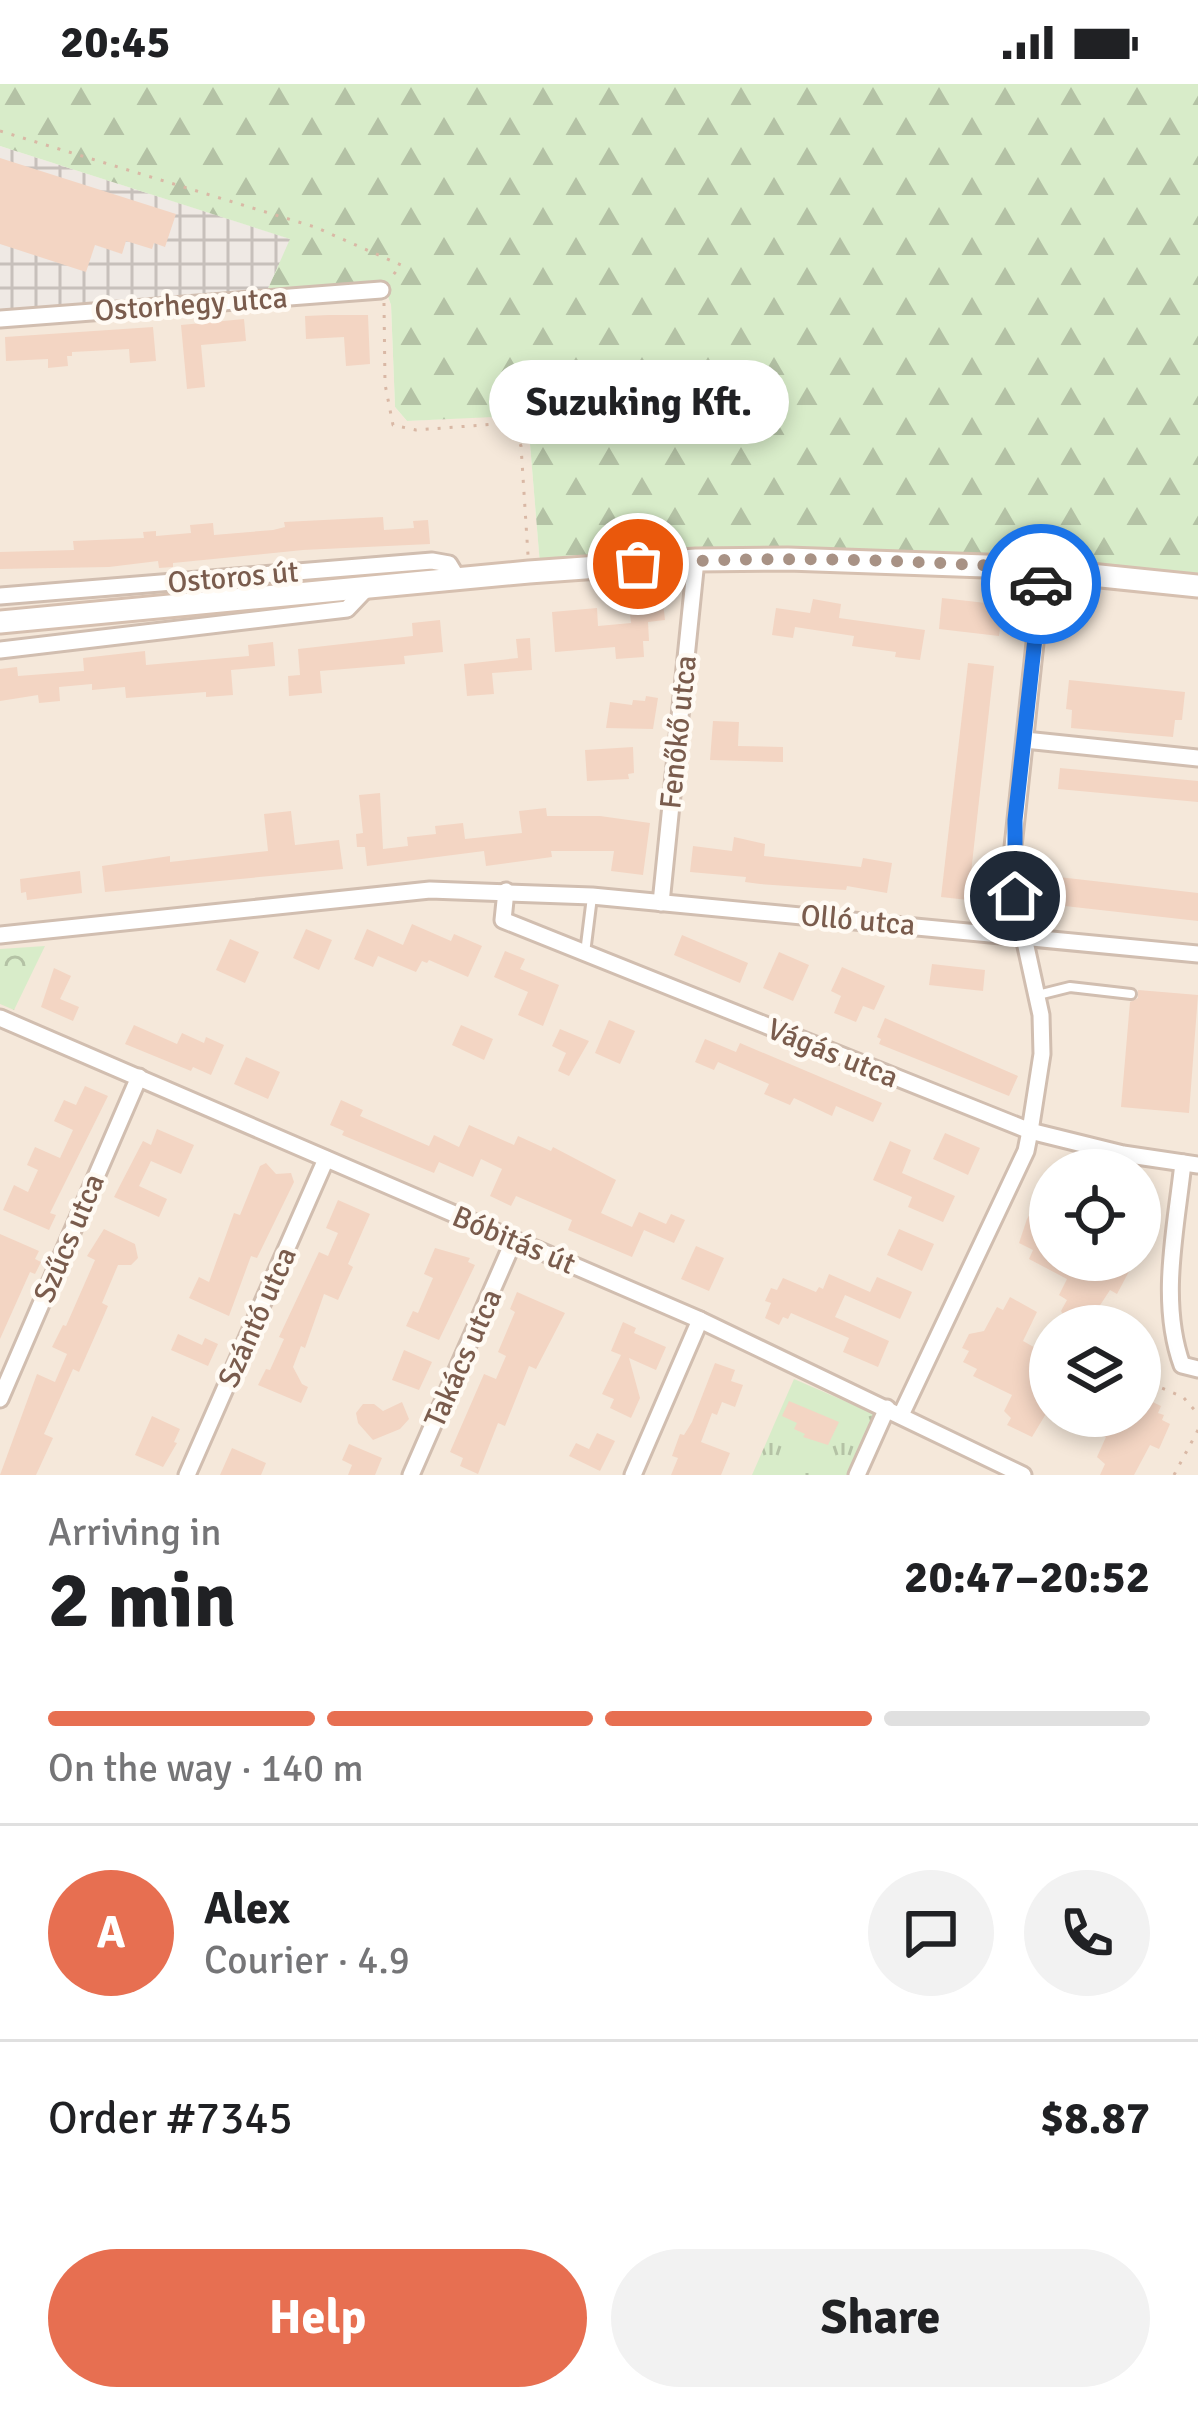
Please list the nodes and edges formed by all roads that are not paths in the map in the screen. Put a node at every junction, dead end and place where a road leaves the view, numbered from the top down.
1 (381, 290) road end
2 (0, 319) edge
3 (696, 560) junction
4 (1043, 569) junction
5 (458, 579) junction
6 (1198, 586) edge
7 (104, 588) junction
8 (366, 589) junction
9 (3, 596) edge
10 (106, 612) junction
11 (4, 621) edge
12 (0, 650) edge
13 (1025, 740) junction
14 (1198, 758) edge
15 (506, 891) junction
16 (592, 896) junction
17 (661, 903) junction
18 (0, 934) edge
19 (1025, 936) junction
20 (585, 953) junction
21 (1198, 954) edge
22 (1131, 994) dead end
23 (1038, 995) junction
24 (0, 1018) edge
25 (139, 1077) junction
26 (1030, 1131) junction
27 (326, 1159) junction
28 (1190, 1164) edge
29 (514, 1240) junction
30 (700, 1320) junction
31 (1198, 1369) edge
32 (0, 1399) edge
33 (894, 1412) junction
34 (188, 1475) edge
35 (411, 1475) edge
36 (633, 1475) edge
37 (857, 1475) edge
38 (1023, 1475) edge

1 - 2 street, Ostorhegy utca
3 - 4 main road, Ostoros út
3 - 5 main road, Ostoros út
3 - 17 street, Fenőkő utca
4 - 6 main road, Ostoros út
4 - 13 street
5 - 7 street, Ostoros út
5 - 8 main road, Ostoros út
7 - 9 street, Ostoros út
7 - 10 street
8 - 10 main road, Ostoros út
8 - 12 street, Ostoros út
9 - 11 street
10 - 11 main road, Ostoros út
13 - 14 street
13 - 19 street
15 - 16 street
15 - 18 street
15 - 20 street, Vágás utca
16 - 17 street
16 - 20 lane
17 - 19 street, Olló utca
19 - 21 street, Olló utca
19 - 23 street
20 - 26 street, Vágás utca
22 - 23 lane
23 - 26 street
24 - 25 street, Bóbitás út
25 - 27 street, Bóbitás út
25 - 32 street, Szűcs utca
26 - 28 street, Vágás utca
26 - 33 street
27 - 29 street, Bóbitás út
27 - 34 street, Szántó utca
28 - 31 street
29 - 30 street, Bóbitás út
29 - 35 street, Takács utca
30 - 33 street, Bóbitás út
30 - 36 street
33 - 37 street
33 - 38 street, Bóbitás út

